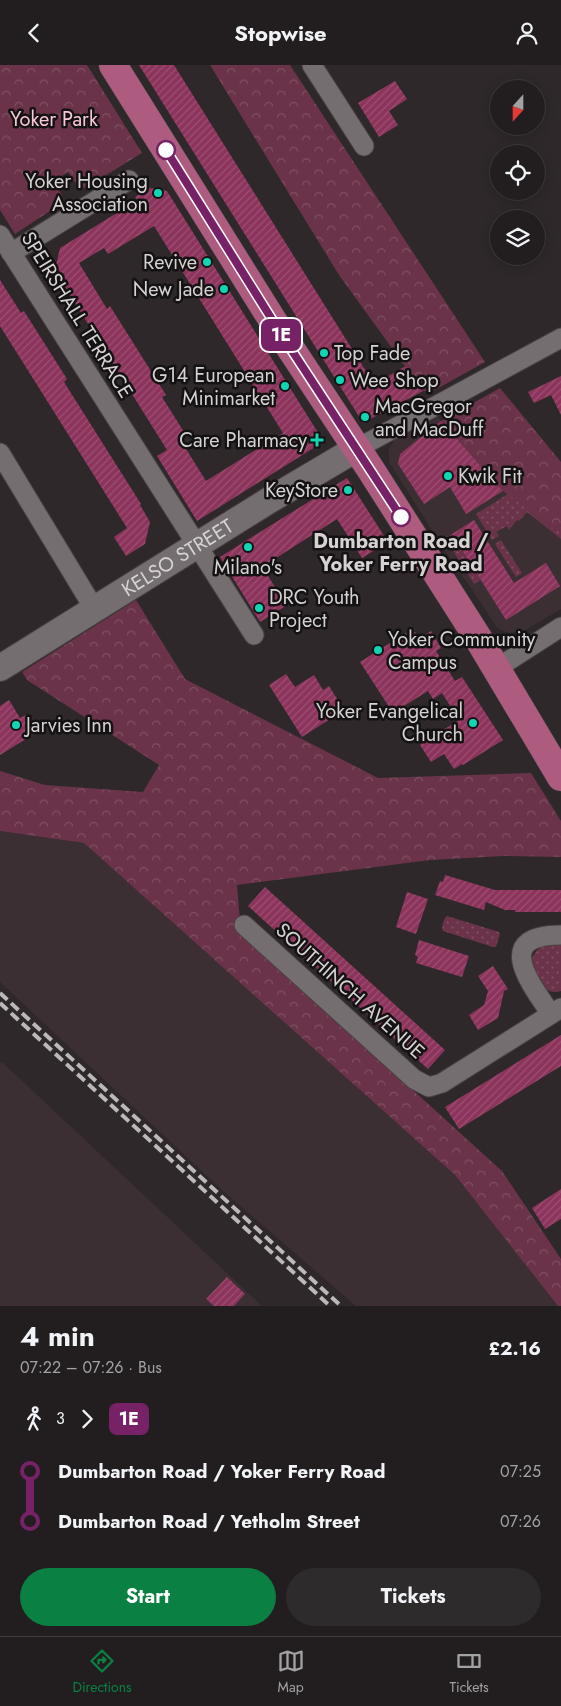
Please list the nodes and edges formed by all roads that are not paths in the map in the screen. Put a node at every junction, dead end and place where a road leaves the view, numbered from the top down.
1 (113, 65) edge
2 (312, 65) edge
3 (364, 146) dead end
4 (129, 180) dead end
5 (0, 235) edge
6 (11, 253) junction
7 (561, 338) edge
8 (356, 449) junction
9 (0, 453) edge
10 (197, 546) junction
11 (95, 609) junction
12 (561, 627) edge
13 (254, 635) dead end
14 (0, 668) edge
15 (496, 668) junction
16 (560, 776) edge
17 (244, 925) dead end
18 (561, 935) edge
19 (556, 1011) edge

1 - 8 main road
2 - 3 street
4 - 6 street
5 - 6 street, SPEIRSHALL TERRACE
6 - 10 street, SPEIRSHALL TERRACE
7 - 8 street
8 - 10 street, KELSO STREET
8 - 15 main road
9 - 11 street
10 - 11 street, KELSO STREET
10 - 13 street, SPEIRSHALL TERRACE
11 - 14 street, KELSO STREET
12 - 15 street
15 - 16 main road
17 - 19 street, SOUTHINCH AVENUE
18 - 19 street

